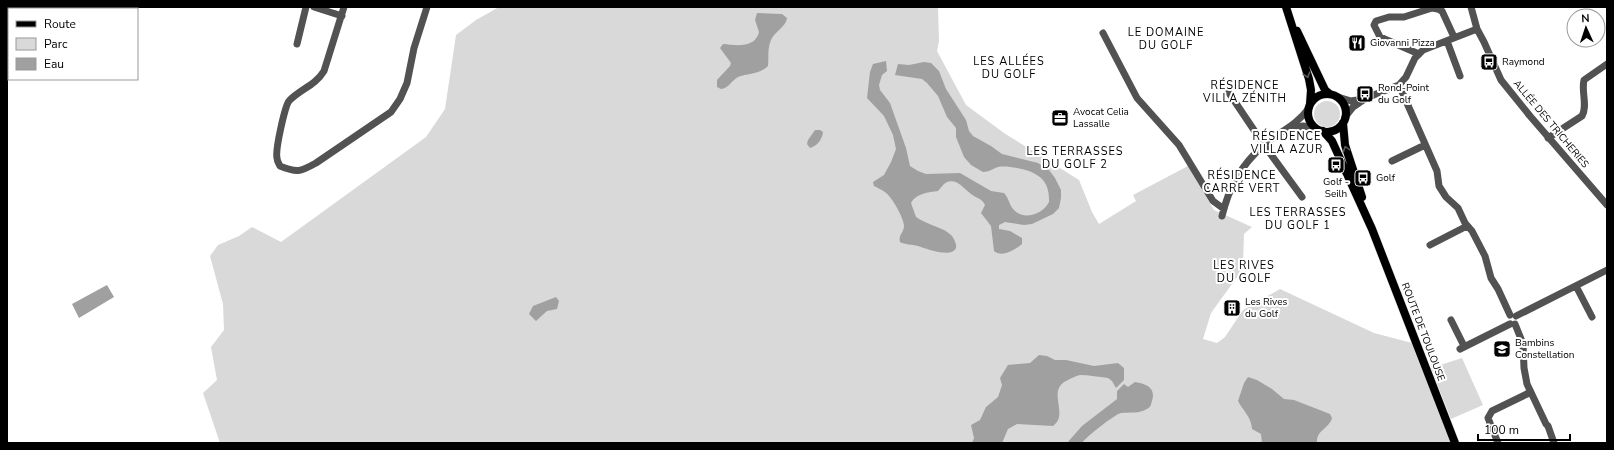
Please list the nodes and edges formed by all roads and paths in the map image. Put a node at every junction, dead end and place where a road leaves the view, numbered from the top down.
1 (306, 7) edge
2 (314, 7) edge
3 (344, 7) edge
4 (427, 7) edge
5 (1286, 7) edge
6 (1471, 7) edge
7 (342, 16) junction
8 (1292, 22) junction
9 (1477, 29) junction
10 (1103, 33) dead end
11 (1450, 39) junction
12 (297, 44) dead end
13 (1419, 54) junction
14 (1607, 64) edge
15 (1460, 76) dead end
16 (1223, 84) dead end
17 (1399, 85) junction
18 (1334, 96) junction
19 (1366, 98) junction
20 (1309, 106) junction
21 (1344, 120) junction
22 (1286, 130) junction
23 (1319, 130) junction
24 (1548, 138) junction
25 (1264, 145) junction
26 (1425, 145) junction
27 (1392, 161) dead end
28 (1302, 197) dead end
29 (1607, 204) edge
30 (1467, 226) junction
31 (1372, 229) junction
32 (1430, 245) dead end
33 (1607, 270) edge
34 (1576, 286) junction
35 (1513, 316) junction
36 (1592, 317) dead end
37 (1451, 320) dead end
38 (1512, 324) junction
39 (1530, 391) junction
40 (1455, 443) edge
41 (1498, 443) edge
42 (1554, 443) edge

1 - 12 street
2 - 7 street
3 - 7 street
4 - 7 street
5 - 8 main road
6 - 9 street, ALLÉE DES TRICHERIES
8 - 18 main road
8 -> 20 main road
9 - 11 street
9 - 24 street, ALLÉE DES TRICHERIES
10 - 25 street
11 - 13 street
11 - 13 street
11 - 15 street
13 - 17 street
14 - 24 street
16 - 25 street
17 - 19 street
17 - 26 street
18 - 19 street
18 - 20 main road
18 - 21 main road
19 - 21 street
20 - 22 street
20 - 23 main road
21 - 23 main road
31 -> 21 main road, ROUTE DE TOULOUSE
22 - 23 street
22 - 25 street
23 - 31 main road, ROUTE DE TOULOUSE
24 - 29 street, ALLÉE DES TRICHERIES
25 - 28 street
26 - 27 street
26 - 30 street
30 - 32 street
30 - 35 street
31 - 40 main road, ROUTE DE TOULOUSE
33 - 34 street
34 - 35 street
34 - 36 street
35 - 38 street
37 - 38 street
38 - 39 street
39 - 41 street
39 - 42 street

